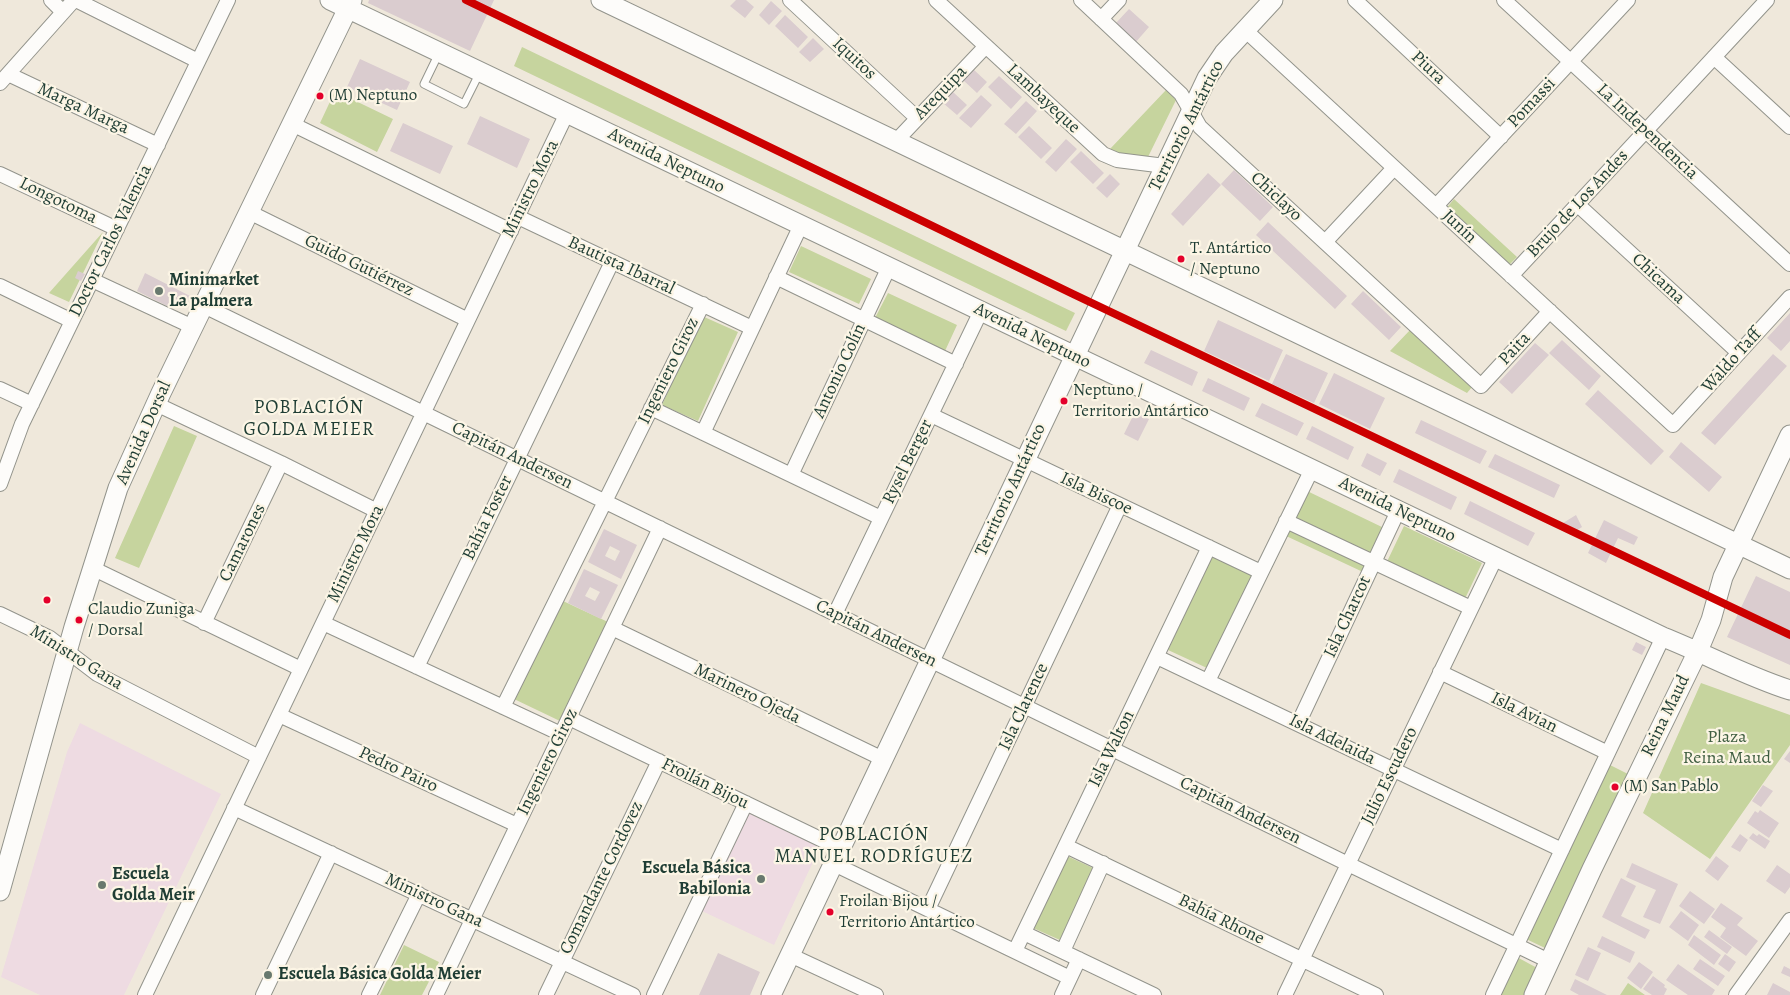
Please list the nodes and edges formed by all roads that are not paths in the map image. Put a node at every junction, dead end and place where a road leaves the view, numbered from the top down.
1 (51, 0) edge
2 (75, 0) edge
3 (228, 0) edge
4 (330, 0) edge
5 (790, 0) edge
6 (936, 0) edge
7 (1080, 0) edge
8 (1119, 0) edge
9 (1273, 0) edge
10 (1355, 0) edge
11 (1504, 0) edge
12 (1628, 0) edge
13 (1767, 0) edge
14 (609, 2) edge
15 (350, 4) edge
16 (63, 12) junction
17 (1101, 19) junction
18 (1245, 30) junction
19 (986, 46) junction
20 (440, 52) junction
21 (1714, 58) junction
22 (198, 61) junction
23 (1571, 61) junction
24 (480, 71) junction
25 (4, 79) edge
26 (1191, 110) junction
27 (567, 113) junction
28 (917, 118) junction
29 (292, 124) junction
30 (1790, 127) edge
31 (1646, 131) junction
32 (1501, 137) junction
33 (896, 141) junction
34 (158, 145) junction
35 (1165, 166) junction
36 (1394, 168) junction
37 (0, 174) edge
38 (1577, 204) junction
39 (1436, 206) junction
40 (249, 212) junction
41 (518, 217) junction
42 (801, 225) junction
43 (117, 229) junction
44 (511, 231) junction
45 (1325, 242) junction
46 (1125, 251) junction
47 (612, 262) junction
48 (1790, 264) edge
49 (889, 267) junction
50 (1511, 276) junction
51 (776, 277) junction
52 (92, 280) junction
53 (0, 286) edge
54 (1790, 297) edge
55 (703, 304) junction
56 (204, 306) junction
57 (981, 311) junction
58 (1550, 311) junction
59 (864, 319) junction
60 (468, 320) junction
61 (72, 321) junction
62 (193, 327) junction
63 (752, 328) junction
64 (1739, 353) junction
65 (1075, 356) junction
66 (956, 364) junction
67 (1481, 386) joint
68 (0, 389) edge
69 (32, 404) junction
70 (156, 404) junction
71 (651, 408) junction
72 (424, 413) junction
73 (931, 415) junction
74 (1673, 425) joint
75 (703, 433) junction
76 (1790, 435) edge
77 (517, 459) junction
78 (1025, 460) junction
79 (281, 463) junction
80 (1312, 469) junction
81 (791, 475) junction
82 (0, 484) edge
83 (605, 502) junction
84 (1120, 505) junction
85 (377, 510) junction
86 (1398, 511) junction
87 (881, 518) junction
88 (1286, 521) junction
89 (660, 528) junction
90 (1739, 544) junction
91 (1209, 548) junction
92 (1496, 557) junction
93 (1374, 562) junction
94 (92, 568) junction
95 (1790, 569) edge
96 (1261, 572) junction
97 (1471, 608) junction
98 (0, 614) edge
99 (835, 614) junction
100 (204, 623) junction
101 (323, 623) junction
102 (612, 628) junction
103 (1663, 637) junction
104 (68, 651) junction
105 (1698, 651) junction
106 (1157, 656) junction
107 (930, 660) junction
108 (417, 667) junction
109 (301, 669) junction
110 (1440, 672) junction
111 (1208, 681) junction
112 (1790, 690) edge
113 (1024, 706) junction
114 (504, 707) junction
115 (279, 715) junction
116 (569, 718) junction
117 (1298, 724) junction
118 (561, 734) junction
119 (1112, 749) junction
120 (1608, 753) junction
121 (259, 756) junction
122 (883, 759) junction
123 (659, 762) junction
124 (1394, 770) junction
125 (746, 803) junction
126 (234, 808) junction
127 (517, 826) junction
128 (1066, 846) junction
129 (1562, 850) junction
130 (331, 853) junction
131 (837, 856) junction
132 (1103, 863) junction
133 (1348, 864) junction
134 (0, 891) edge
135 (419, 894) junction
136 (928, 909) junction
137 (472, 920) junction
138 (1790, 920) edge
139 (1024, 933) junction
140 (1517, 945) junction
141 (1062, 951) junction
142 (1015, 952) junction
143 (790, 955) junction
144 (1079, 959) junction
145 (1302, 960) junction
146 (1549, 961) junction
147 (562, 962) junction
148 (1070, 978) junction
149 (145, 995) edge
150 (263, 995) edge
151 (369, 995) edge
152 (436, 995) edge
153 (546, 995) edge
154 (633, 995) edge
155 (654, 995) edge
156 (771, 995) edge
157 (876, 995) edge
158 (1062, 995) edge
159 (1154, 995) edge
160 (1286, 995) edge
161 (1376, 995) edge
162 (1493, 995) edge
163 (1534, 995) edge
164 (1736, 995) edge

1 - 16 street
2 - 16 street
2 - 22 street
3 - 22 street, Doctor Carlos Valencia
4 - 15 main road, Avenida Neptuno
5 - 28 street, Iquitos
6 - 19 street, Lambayeque
7 - 17 street, Chiclayo
8 - 17 street
9 - 18 main road, Territorio Antártico
10 - 32 street, Piura
11 - 23 street, La Independencia
12 - 23 street, Pomassi
13 - 21 street, Brujo de Los Andes
14 - 33 main road
15 - 20 main road, Avenida Neptuno
15 - 29 main road, Avenida Dorsal
16 - 25 street
17 - 26 street, Chiclayo
18 - 26 main road, Territorio Antártico
18 - 36 street, Junín
19 - 28 street, Arequipa
19 - 35 street, Lambayeque
20 - 24 main road, Avenida Neptuno
20 - 24 lane
21 - 30 street
21 - 31 street, Brujo de Los Andes
22 - 34 street, Doctor Carlos Valencia
23 - 31 street, La Independencia
23 - 32 street, Pomassi
24 - 27 main road, Avenida Neptuno
25 - 34 street, Marga Marga
26 - 35 main road, Territorio Antártico
26 - 45 street, Chiclayo
27 - 41 street, Ministro Mora
27 - 42 main road, Avenida Neptuno
28 - 33 street, Arequipa
29 - 40 main road, Avenida Dorsal
29 - 44 street
31 - 38 street, Brujo de Los Andes
31 - 48 street, La Independencia
32 - 39 street, Pomassi
33 - 46 main road
34 - 43 street, Doctor Carlos Valencia
35 - 46 main road, Territorio Antártico
36 - 39 street, Junín
36 - 45 street
37 - 43 street, Longotoma
38 - 50 street, Brujo de Los Andes
38 - 64 street, Chicama
39 - 50 street, Junín
40 - 56 main road, Avenida Dorsal
40 - 60 street, Guido Gutiérrez
41 - 44 street, Ministro Mora
41 - 47 street, Bautista Ibarral
42 - 49 main road, Avenida Neptuno
42 - 51 street
43 - 52 street, Doctor Carlos Valencia
44 - 60 street, Ministro Mora
45 - 67 street, Chiclayo
46 - 65 main road, Territorio Antártico
46 - 90 main road
47 - 55 street, Bautista Ibarral
47 - 77 street, Bahía Foster
49 - 57 main road, Avenida Neptuno
49 - 59 street, Antonio Colín
50 - 58 street, Junín
51 - 59 street
51 - 63 street
52 - 61 street, Doctor Carlos Valencia
52 - 62 street
53 - 61 street
54 - 64 street, Waldo Taff
55 - 63 street, Bautista Ibarral
55 - 71 street, Ingeniero Giroz
56 - 62 main road, Avenida Dorsal
56 - 72 street, Capitán Andersen
57 - 65 main road, Avenida Neptuno
57 - 66 street, Rysel Berger
58 - 67 street, Paita
58 - 74 street, Junín
59 - 66 street
59 - 81 street, Antonio Colín
60 - 72 street, Ministro Mora
61 - 69 street, Doctor Carlos Valencia
62 - 70 main road, Avenida Dorsal
63 - 75 street
64 - 74 street, Waldo Taff
65 - 78 main road, Territorio Antártico
65 - 80 main road, Avenida Neptuno
66 - 73 street, Rysel Berger
68 - 69 street
69 - 82 street, Doctor Carlos Valencia
70 - 79 street
70 - 94 main road, Avenida Dorsal
71 - 75 street
71 - 83 street, Ingeniero Giroz
72 - 77 street, Capitán Andersen
72 - 85 street, Ministro Mora
73 - 78 street, Isla Biscoe
73 - 87 street, Rysel Berger
75 - 81 street
76 - 90 main road, Reina Maud
77 - 83 street, Capitán Andersen
77 - 108 street, Bahía Foster
78 - 84 street, Isla Biscoe
78 - 107 main road, Territorio Antártico
79 - 85 street
79 - 100 street, Camarones
80 - 86 main road, Avenida Neptuno
80 - 88 street
81 - 87 street
83 - 89 street, Capitán Andersen
83 - 114 street, Ingeniero Giroz
84 - 91 street, Isla Biscoe
84 - 113 street, Isla Clarence
85 - 101 street, Ministro Mora
86 - 92 main road, Avenida Neptuno
86 - 93 street, Isla Charcot
87 - 99 street, Rysel Berger
88 - 93 street
88 - 96 street
89 - 99 street, Capitán Andersen
89 - 102 street, Ingeniero Giroz
90 - 95 main road
90 - 105 main road, Reina Maud
91 - 96 street, Isla Biscoe
91 - 106 street, Isla Walton
92 - 97 street, Julio Escudero
92 - 103 main road, Avenida Neptuno
93 - 97 street
93 - 117 street, Isla Charcot
94 - 100 street
94 - 104 main road, Avenida Dorsal
96 - 111 street
97 - 110 street, Julio Escudero
98 - 104 street, Ministro Gana
99 - 107 street, Capitán Andersen
100 - 109 street
101 - 108 street
101 - 109 street, Ministro Mora
102 - 116 street, Ingeniero Giroz
102 - 122 street, Marinero Ojeda
103 - 105 main road, Avenida Neptuno
103 - 120 street, Reina Maud
104 - 121 street, Ministro Gana
104 - 134 main road, Avenida Dorsal
105 - 112 main road, Avenida Neptuno
105 - 146 main road, Reina Maud
106 - 111 street, Isla Adelaida
106 - 119 street, Isla Walton
107 - 113 street, Capitán Andersen
107 - 122 main road, Territorio Antártico
108 - 114 street
109 - 115 street, Ministro Mora
110 - 120 street, Isla Avian
110 - 124 street, Julio Escudero
111 - 117 street, Isla Adelaida
113 - 119 street, Capitán Andersen
113 - 136 street, Isla Clarence
114 - 118 street
115 - 121 street, Ministro Mora
115 - 127 street, Pedro Pairo
116 - 118 street, Ingeniero Giroz
116 - 123 street, Froilán Bijou
117 - 124 street, Isla Adelaida
118 - 127 street, Ingeniero Giroz
119 - 128 street, Isla Walton
119 - 133 street, Capitán Andersen
120 - 129 street, Reina Maud
121 - 126 street, Ministro Mora
122 - 131 main road, Territorio Antártico
123 - 125 street, Froilán Bijou
123 - 147 street, Comandante Cordovez
124 - 129 street, Isla Adelaida
124 - 133 street, Julio Escudero
125 - 131 street, Froilán Bijou
125 - 155 street
126 - 130 street, Ministro Gana
126 - 149 street, Ministro Mora
127 - 137 street, Ingeniero Giroz
128 - 132 street, Bahía Rhone
128 - 139 street, Isla Walton
129 - 140 street, Reina Maud
130 - 135 street, Ministro Gana
130 - 150 street
131 - 136 street, Froilán Bijou
131 - 143 main road, Territorio Antártico
132 - 141 street
132 - 145 street, Bahía Rhone
133 - 140 street, Capitán Andersen
133 - 145 street, Julio Escudero
135 - 137 street, Ministro Gana
135 - 151 street
136 - 142 street, Froilán Bijou
137 - 147 street, Ministro Gana
137 - 152 street, Ingeniero Giroz
138 - 164 street
139 - 141 street
139 - 142 street, Isla Walton
140 - 146 street, Capitán Andersen
140 - 162 street, Reina Maud
141 - 144 street
142 - 148 street, Froilán Bijou
143 - 156 main road, Territorio Antártico
143 - 157 street
144 - 148 street
144 - 159 street
145 - 160 street, Julio Escudero
145 - 161 street, Bahía Rhone
146 - 163 main road, Reina Maud
147 - 153 street, Comandante Cordovez
147 - 154 street, Ministro Gana
148 - 158 street

